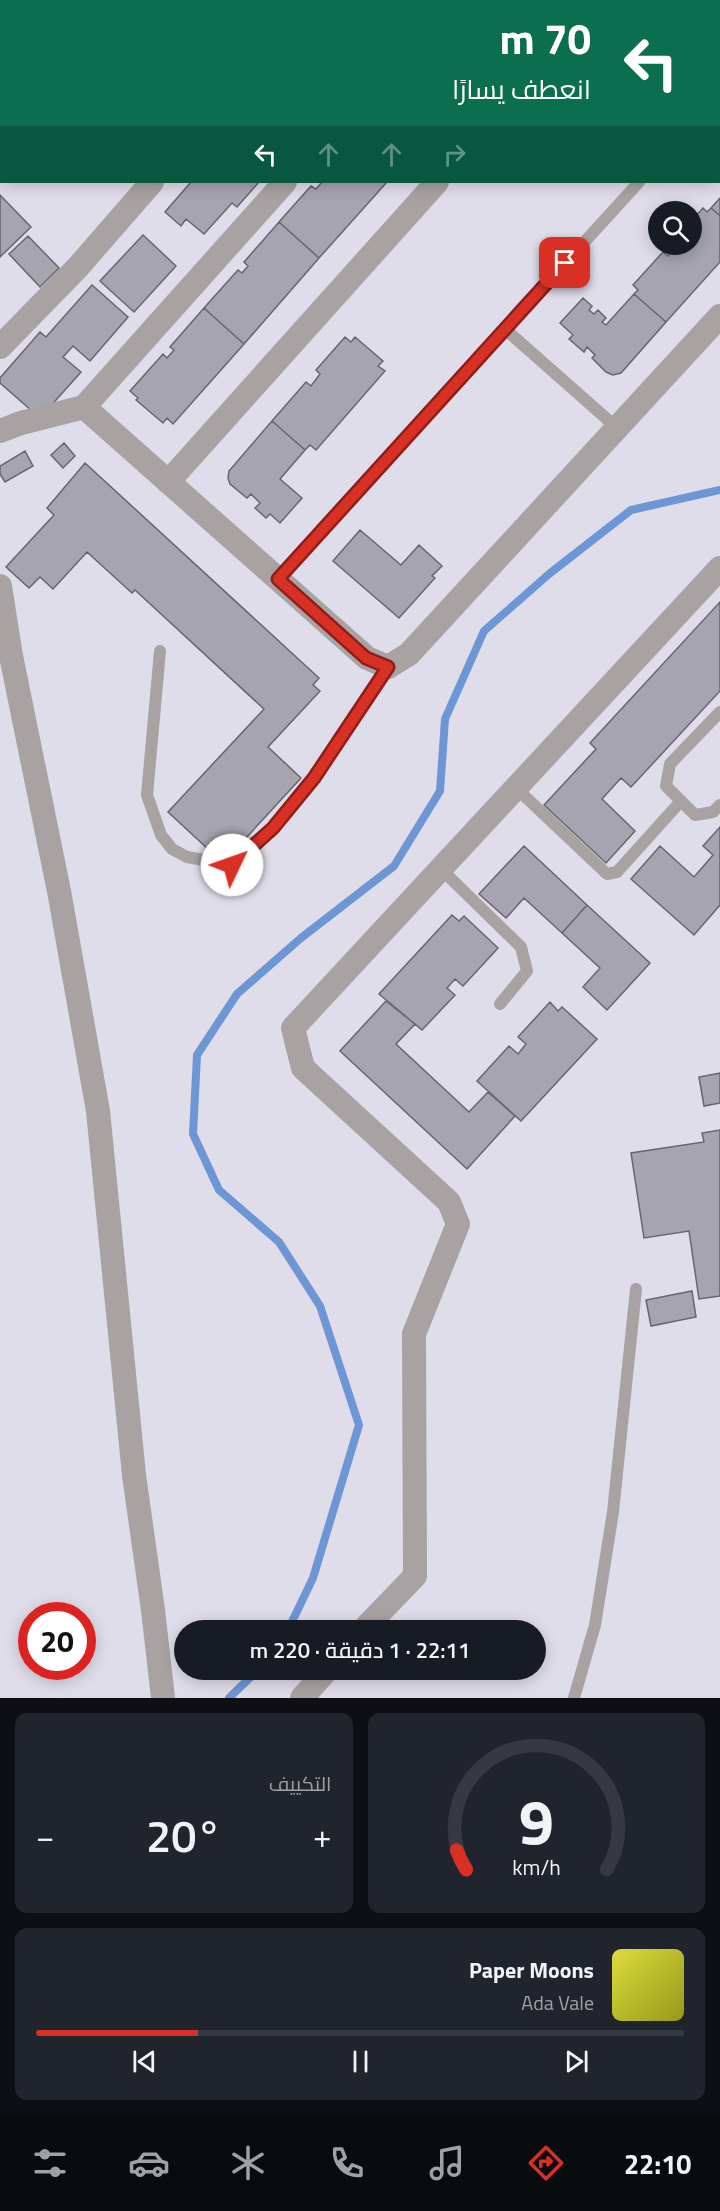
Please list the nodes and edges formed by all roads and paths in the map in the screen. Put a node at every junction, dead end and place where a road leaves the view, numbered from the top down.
1 (151, 183) edge
2 (284, 183) edge
3 (436, 183) edge
4 (638, 183) edge
5 (720, 316) edge
6 (506, 329) junction
7 (0, 347) edge
8 (84, 407) junction
9 (616, 427) junction
10 (0, 431) edge
11 (168, 482) junction
12 (720, 568) edge
13 (278, 579) junction
14 (0, 586) edge
15 (160, 651) dead end
16 (388, 667) junction
17 (720, 712) edge
18 (516, 788) junction
19 (681, 801) junction
20 (720, 805) edge
21 (441, 869) junction
22 (500, 1004) dead end
23 (636, 1289) dead end
24 (372, 1620) edge
25 (318, 1680) edge
26 (163, 1698) edge
27 (302, 1698) edge
28 (574, 1698) edge

1 - 7 street
2 - 8 street
3 - 11 street
4 - 6 lane
5 - 9 street
6 - 9 lane
6 - 13 lane
8 - 10 street
8 - 11 street
9 - 16 street
11 - 13 street
12 - 18 street
13 - 16 street
14 - 26 street
15 - 16 lane
17 - 19 lane
18 - 19 lane
18 - 21 street
19 - 20 lane
21 - 22 lane
21 - 24 street
23 - 28 lane
25 - 27 street

